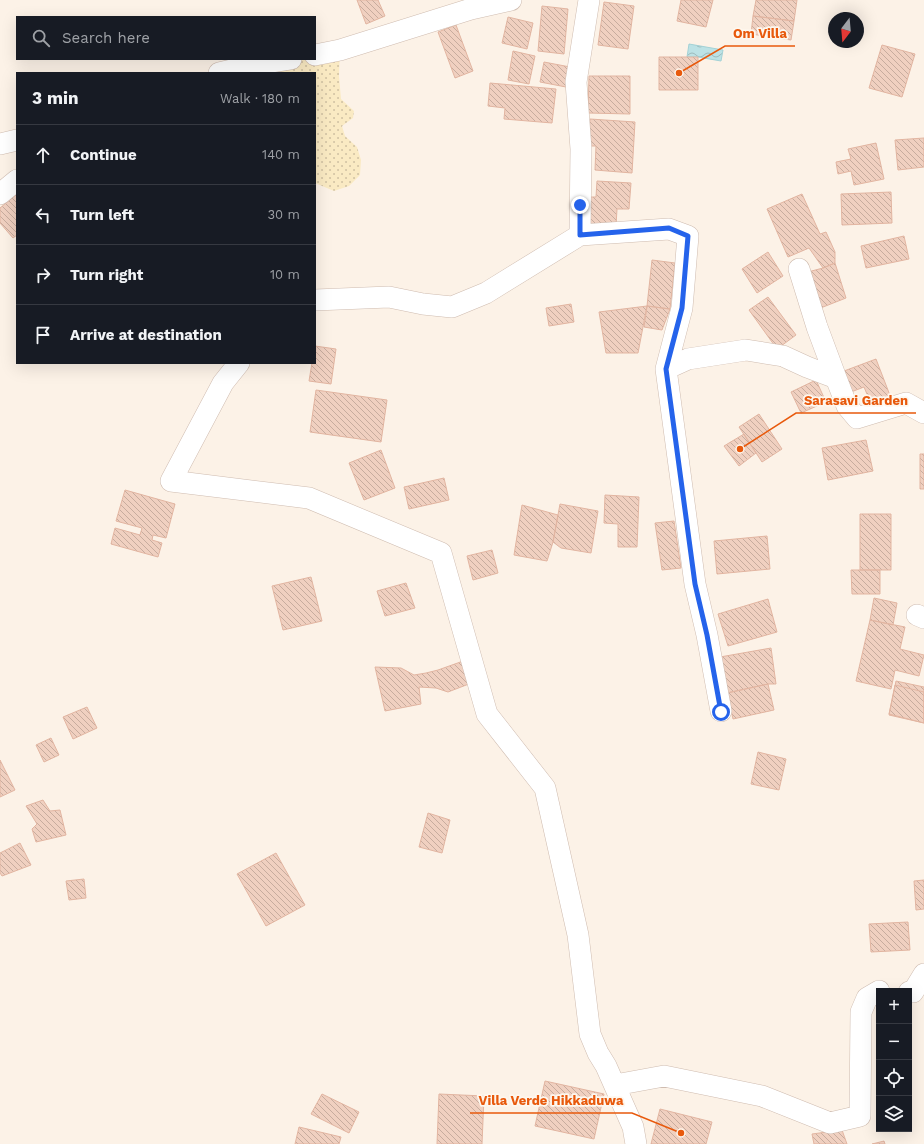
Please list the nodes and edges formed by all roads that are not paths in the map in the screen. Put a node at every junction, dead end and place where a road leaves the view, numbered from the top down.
1 (511, 0) edge
2 (590, 0) edge
3 (469, 4) edge
4 (316, 55) edge
5 (285, 60) edge
6 (224, 72) edge
7 (16, 140) edge
8 (0, 144) edge
9 (16, 181) edge
10 (0, 194) edge
11 (580, 235) junction
12 (798, 269) dead end
13 (316, 300) edge
14 (238, 364) edge
15 (666, 369) junction
16 (836, 378) junction
17 (924, 413) edge
18 (721, 712) dead end
19 (924, 974) edge
20 (915, 991) edge
21 (876, 993) edge
22 (615, 1086) junction
23 (636, 1144) edge

1 - 3 street
2 - 11 street
3 - 4 street
5 - 6 street
7 - 8 street
9 - 10 street
11 - 13 street
11 - 15 street
12 - 16 street
14 - 22 street
15 - 16 street
15 - 18 street
16 - 17 street
19 - 20 street
21 - 22 street
22 - 23 street

